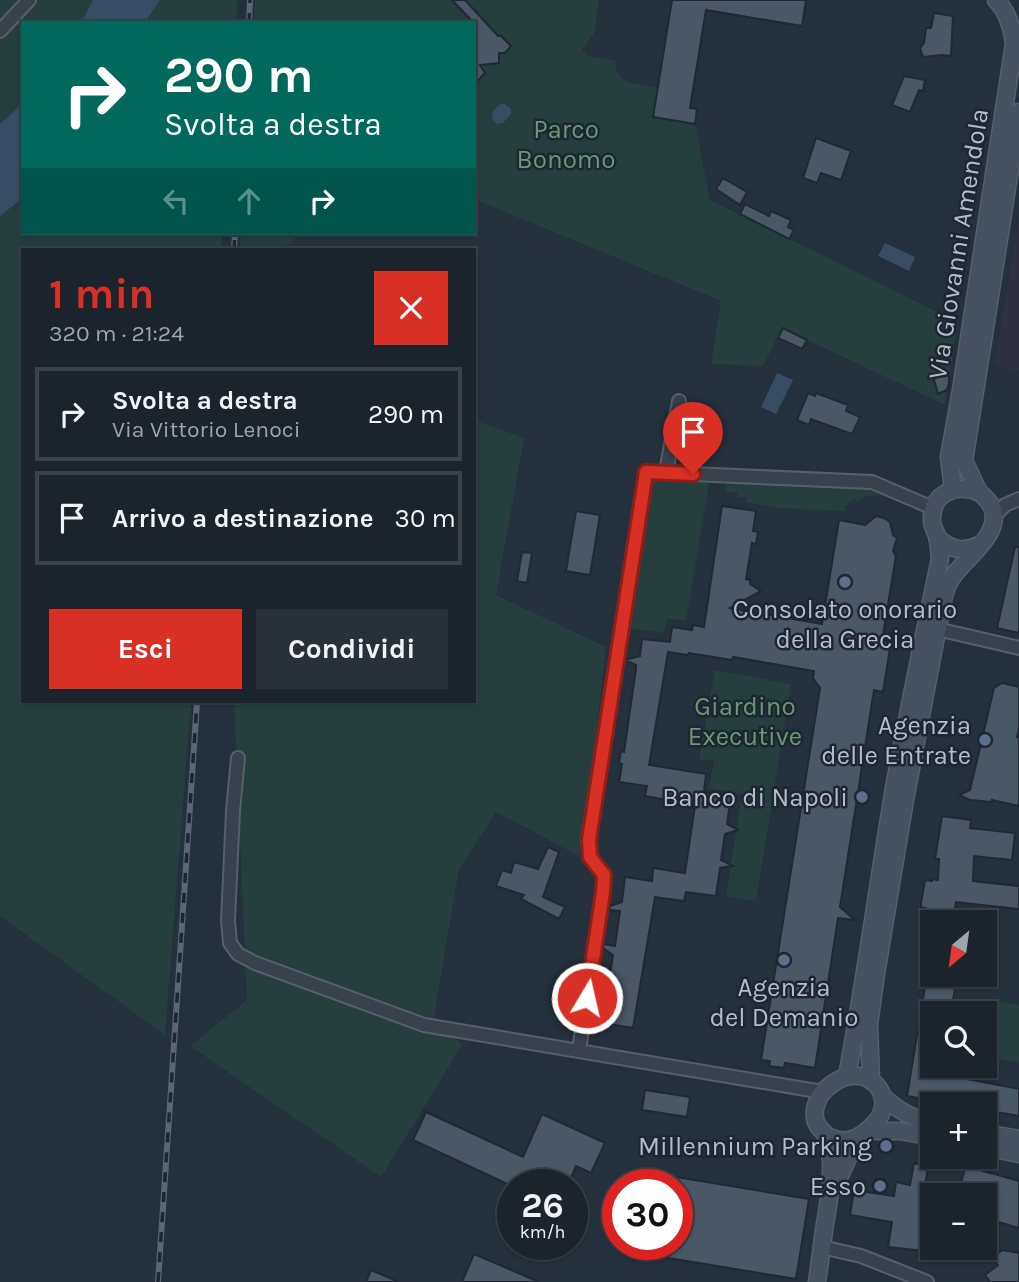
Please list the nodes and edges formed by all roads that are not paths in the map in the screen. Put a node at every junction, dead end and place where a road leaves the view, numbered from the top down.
1 (29, 0) edge
2 (1006, 7) edge
3 (0, 31) edge
4 (1019, 112) edge
5 (679, 401) dead end
6 (666, 472) junction
7 (953, 489) junction
8 (980, 493) junction
9 (1019, 499) edge
10 (933, 508) junction
11 (994, 516) junction
12 (937, 537) junction
13 (981, 544) junction
14 (937, 629) junction
15 (1019, 648) edge
16 (238, 758) dead end
17 (579, 1051) junction
18 (848, 1076) junction
19 (871, 1081) junction
20 (823, 1092) junction
21 (882, 1096) junction
22 (920, 1120) edge
23 (863, 1134) junction
24 (825, 1135) junction
25 (920, 1135) edge
26 (997, 1135) edge
27 (1019, 1139) edge
28 (997, 1149) edge
29 (1019, 1154) edge
30 (830, 1197) junction
31 (822, 1247) junction
32 (817, 1282) edge
33 (928, 1282) edge

1 - 3 street
2 - 7 main road, Via Giovanni Amendola
4 - 8 main road, Via Giovanni Amendola
5 - 6 street
6 - 10 street
6 - 17 street
7 - 8 main road
7 - 10 main road
8 - 11 main road, Via Giovanni Amendola
9 - 11 street
10 - 12 main road
11 - 13 main road
12 - 13 main road
12 - 18 main road
13 - 14 main road
14 - 15 street
14 - 19 main road
16 - 17 street
17 - 20 street
18 - 19 main road
18 - 20 main road
19 - 21 main road
20 - 24 main road
21 - 22 main road
21 - 23 main road
23 - 24 main road
23 - 25 main road
23 - 30 main road
24 - 30 main road
26 - 27 main road
28 - 29 main road
30 - 31 main road
31 - 32 main road
31 - 33 street

